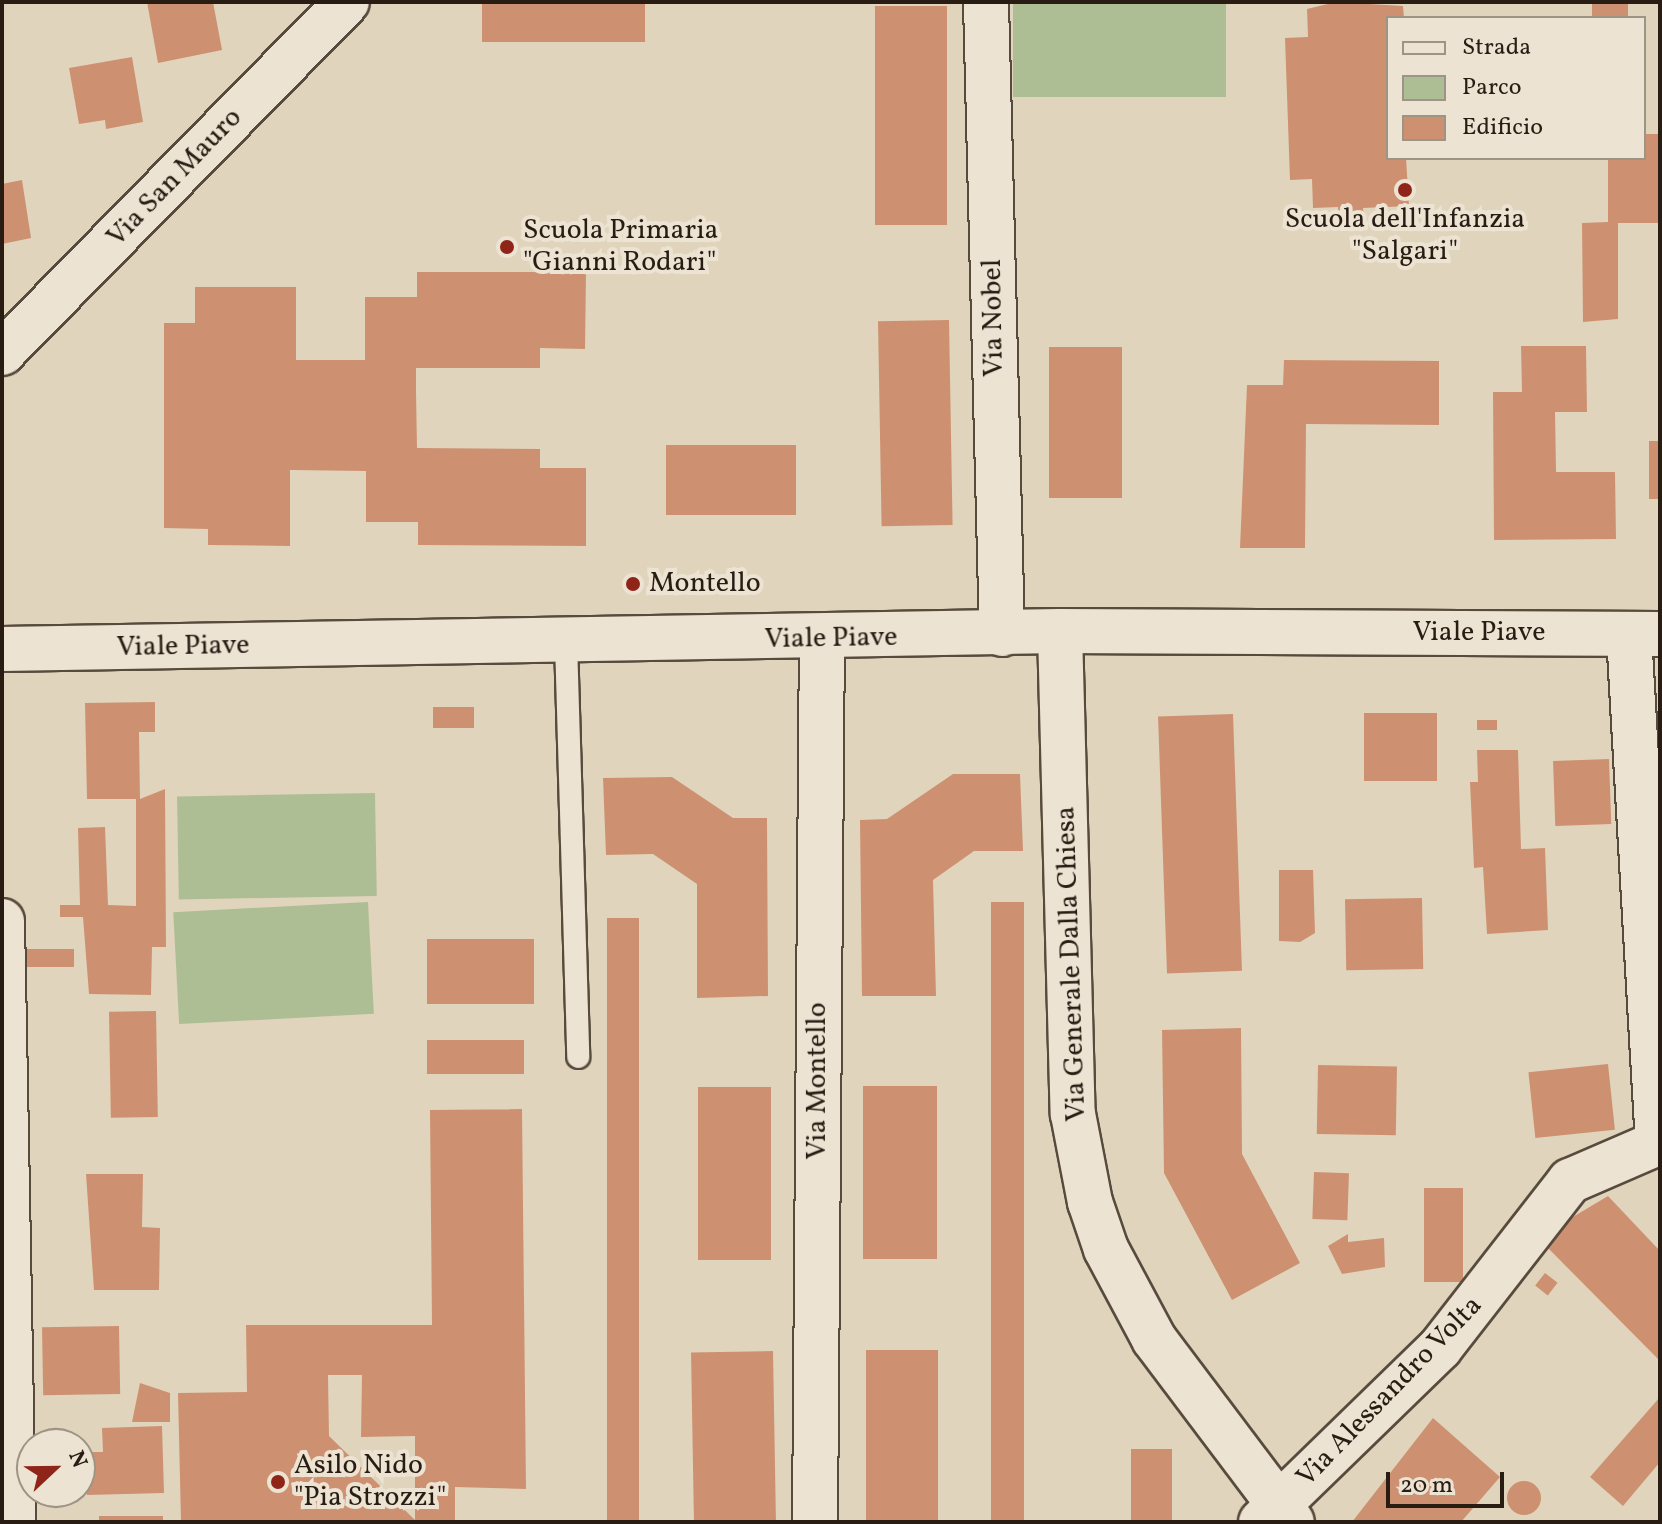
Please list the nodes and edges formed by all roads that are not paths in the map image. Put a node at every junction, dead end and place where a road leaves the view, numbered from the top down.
1 (347, 2) edge
2 (986, 2) edge
3 (2, 353) edge
4 (1060, 631) junction
5 (1002, 634) junction
6 (1645, 634) edge
7 (822, 639) junction
8 (566, 642) junction
9 (2, 649) edge
10 (2, 921) edge
11 (578, 1057) dead end
12 (1659, 1142) edge
13 (1277, 1518) edge
14 (13, 1522) edge
15 (815, 1522) edge

1 - 3 street, Via San Mauro
2 - 5 street, Via Nobel
4 - 5 street, Viale Piave
4 - 6 street, Viale Piave
4 - 13 street, Via Generale Dalla Chiesa
5 - 7 street, Viale Piave
6 - 12 street
7 - 8 street, Viale Piave
7 - 15 street, Via Montello
8 - 9 street, Viale Piave
8 - 11 lane
10 - 14 street
12 - 13 street, Via Alessandro Volta

